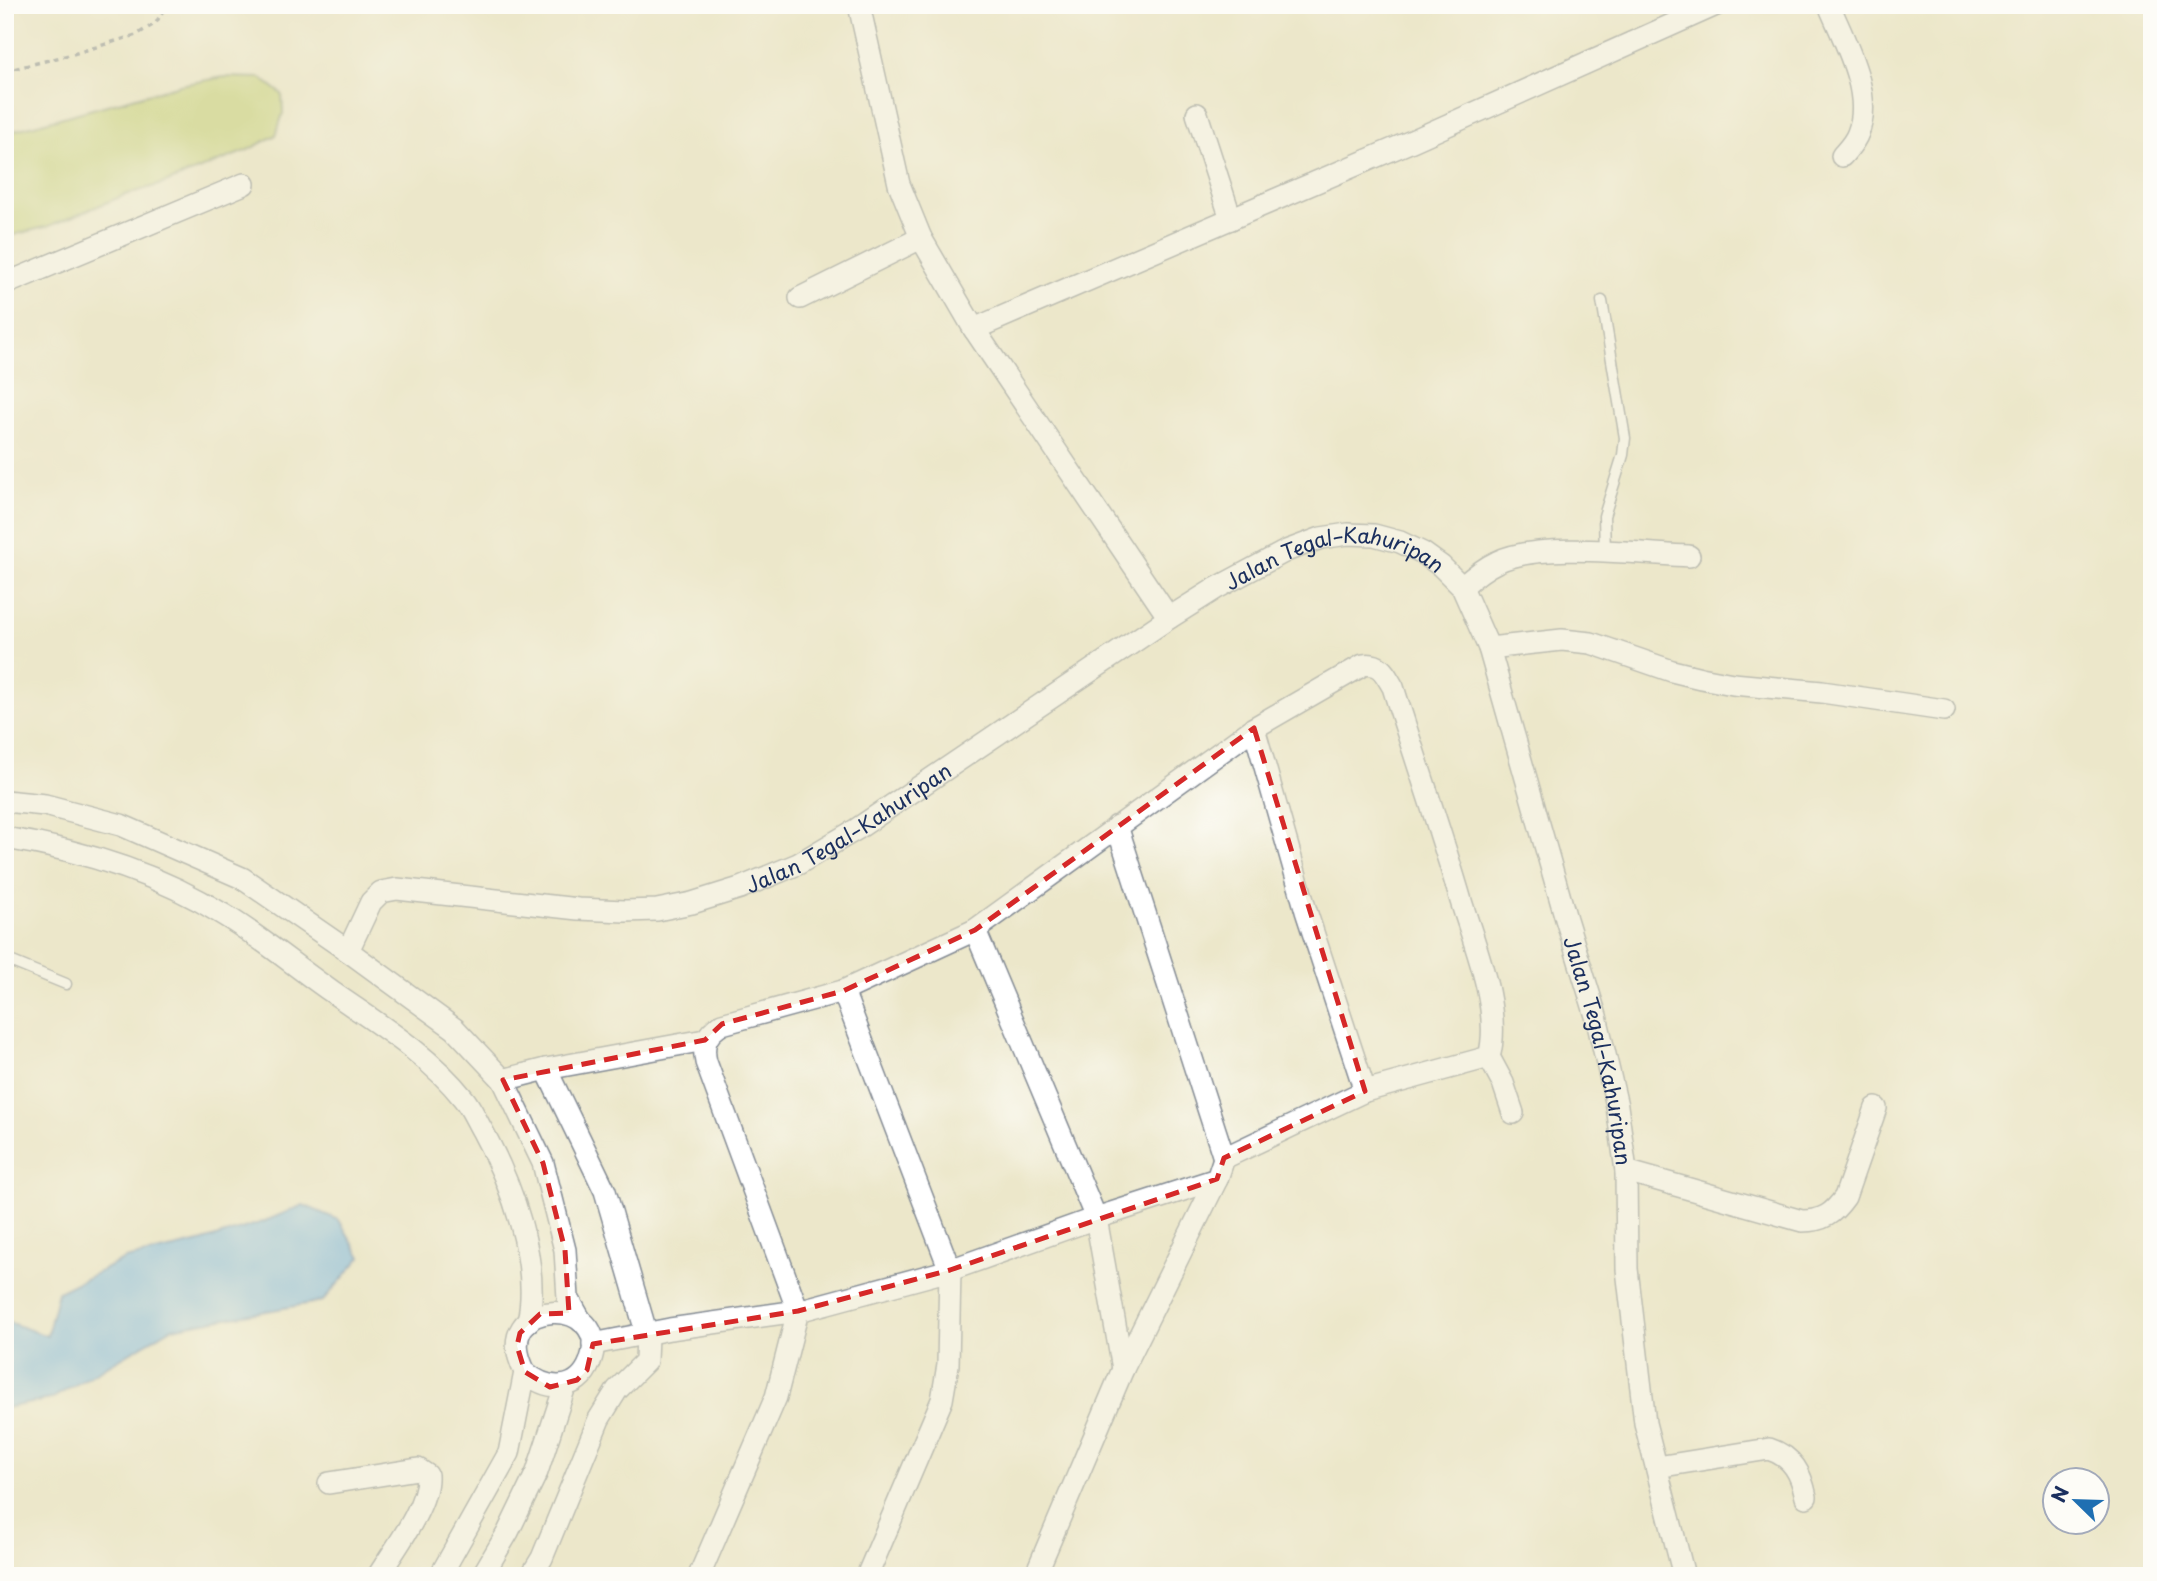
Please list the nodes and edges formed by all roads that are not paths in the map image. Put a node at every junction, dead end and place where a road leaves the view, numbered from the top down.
1 (859, 5) edge
2 (1716, 5) edge
3 (1829, 5) edge
4 (1197, 114) dead end
5 (1842, 156) dead end
6 (244, 184) dead end
7 (1231, 219) junction
8 (922, 238) junction
9 (5, 284) edge
10 (800, 298) dead end
11 (1602, 301) dead end
12 (974, 329) junction
13 (1605, 552) junction
14 (1689, 556) dead end
15 (1462, 587) junction
16 (1169, 618) junction
17 (1489, 648) junction
18 (1944, 710) dead end
19 (1254, 728) junction
20 (5, 801) edge
21 (1117, 826) junction
22 (5, 838) edge
23 (975, 930) junction
24 (348, 951) junction
25 (5, 959) edge
26 (66, 984) dead end
27 (843, 991) junction
28 (705, 1040) junction
29 (1489, 1057) junction
30 (546, 1069) junction
31 (503, 1080) junction
32 (1365, 1091) junction
33 (1876, 1108) dead end
34 (1513, 1113) dead end
35 (1224, 1158) junction
36 (1626, 1171) junction
37 (1217, 1179) junction
38 (1096, 1218) junction
39 (950, 1270) junction
40 (798, 1311) junction
41 (581, 1321) junction
42 (528, 1322) junction
43 (647, 1335) junction
44 (593, 1344) junction
45 (1123, 1369) junction
46 (525, 1372) junction
47 (565, 1386) junction
48 (1657, 1467) junction
49 (329, 1483) dead end
50 (1806, 1497) dead end
51 (536, 1567) edge
52 (378, 1576) edge
53 (440, 1576) edge
54 (482, 1576) edge
55 (555, 1576) edge
56 (699, 1576) edge
57 (867, 1576) edge
58 (1035, 1576) edge
59 (1684, 1576) edge

1 - 8 street
2 - 7 street
3 - 5 street
4 - 7 street
6 - 9 street
7 - 12 street
8 - 10 street
8 - 12 street
11 - 13 lane
12 - 16 street
13 - 14 street
13 - 15 street
15 - 16 street, Jalan Tegal–Kahuripan
15 - 17 street, Jalan Tegal–Kahuripan
16 - 24 street, Jalan Tegal–Kahuripan
17 - 18 street
17 - 36 street, Jalan Tegal–Kahuripan
19 - 21 street
19 - 29 street
19 - 32 street
20 - 24 street
21 - 23 street
21 - 35 street
22 - 42 street
23 - 27 street
23 - 38 street
24 - 31 street
25 - 26 lane
27 - 28 street
27 - 39 street
28 - 30 street
28 - 40 street
29 - 32 street
29 - 34 street
30 - 31 street
30 - 43 street
31 - 41 street
32 - 35 street
33 - 36 street
35 - 37 street
36 - 48 street, Jalan Tegal–Kahuripan
37 - 38 street
37 - 45 street
38 - 39 street
38 - 45 street
39 - 40 street
39 - 57 street
40 - 43 street
40 - 56 street
41 - 42 street
41 - 44 street
42 - 46 street
43 - 44 street
43 - 51 street
44 - 47 street
45 - 58 street
46 - 47 street
46 - 53 street
47 - 54 street
48 - 50 street
48 - 59 street, Jalan Tegal–Kahuripan
49 - 52 street
51 - 55 street

